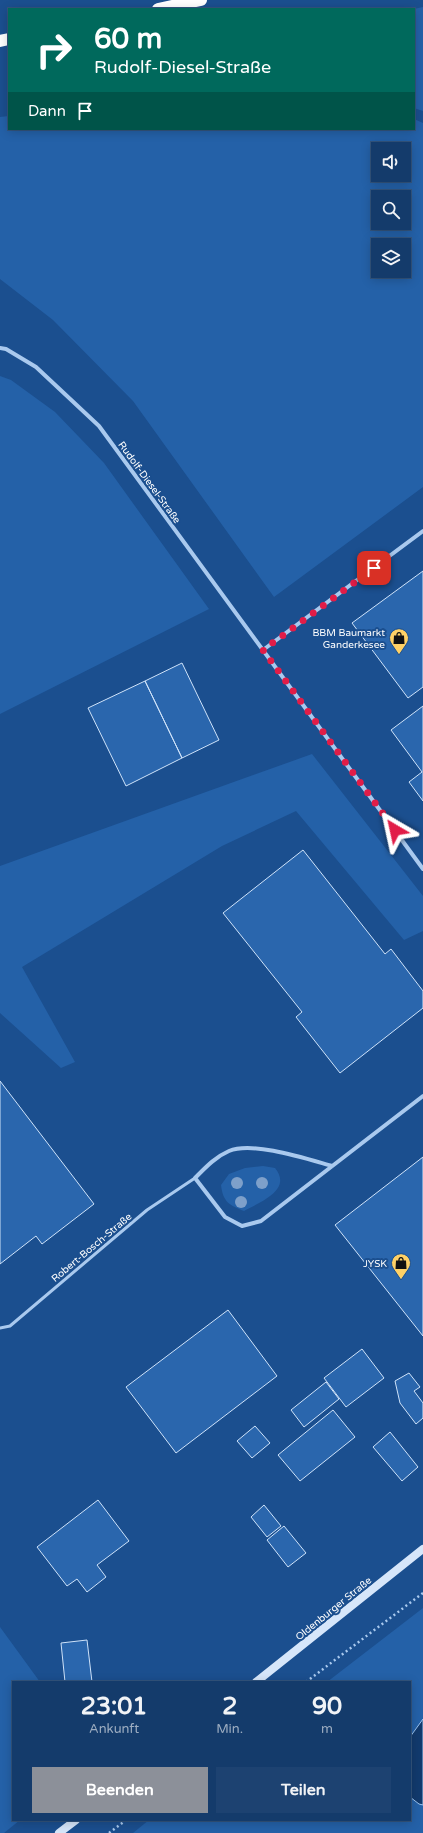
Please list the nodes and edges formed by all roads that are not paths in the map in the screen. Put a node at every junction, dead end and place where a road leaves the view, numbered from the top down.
1 (201, 0) edge
2 (163, 8) edge
3 (0, 348) edge
4 (423, 531) edge
5 (263, 650) junction
6 (423, 869) edge
7 (423, 1096) edge
8 (332, 1166) junction
9 (195, 1178) junction
10 (0, 1328) edge
11 (423, 1549) edge
12 (257, 1681) edge
13 (75, 1821) edge
14 (59, 1833) edge

1 - 2 highway
3 - 5 street, Rudolf-Diesel-Straße
4 - 5 street
5 - 6 street, Rudolf-Diesel-Straße
7 - 8 street
8 - 9 street, Robert-Bosch-Straße
8 - 9 street
9 - 10 lane, Robert-Bosch-Straße
11 - 12 main road, Oldenburger Straße
13 - 14 main road

